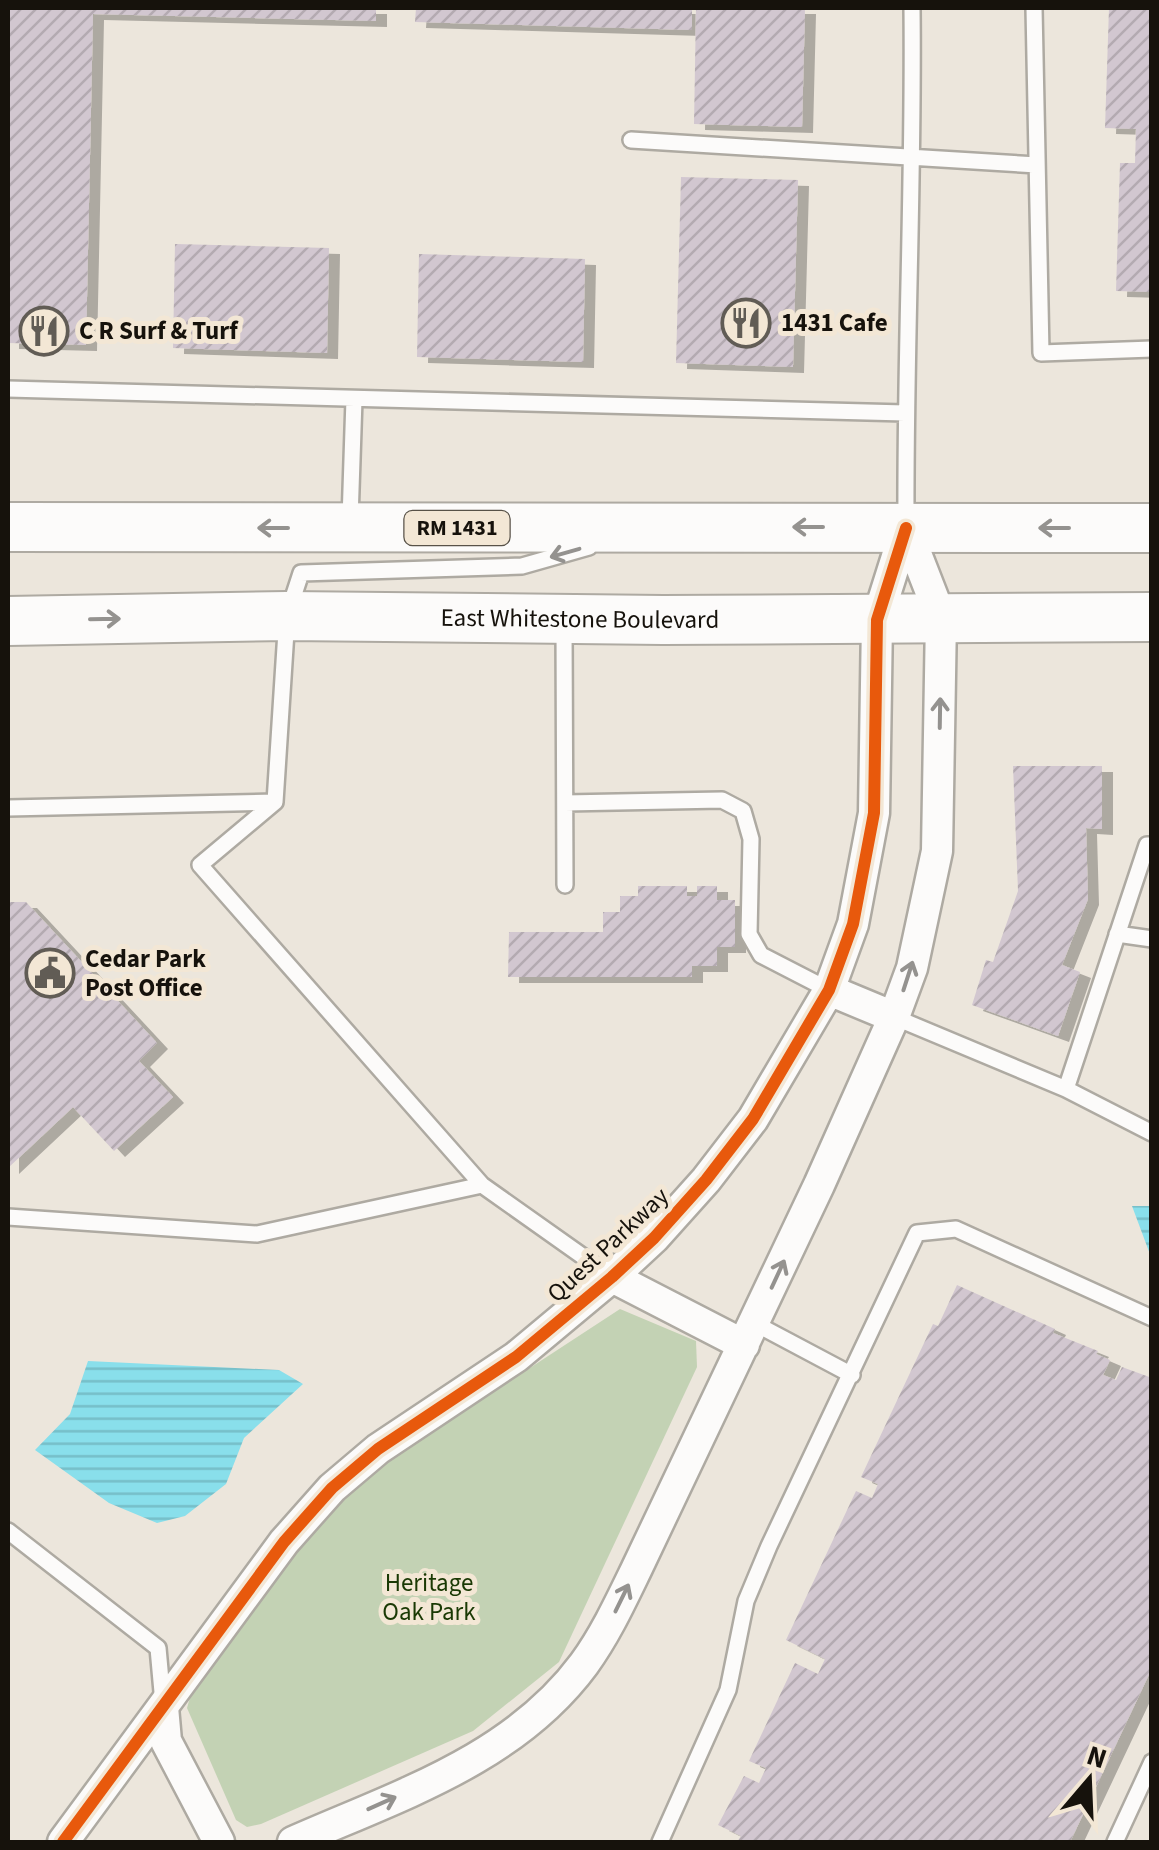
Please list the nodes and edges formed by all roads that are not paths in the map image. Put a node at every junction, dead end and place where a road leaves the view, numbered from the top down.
1 (912, 8) edge
2 (1034, 8) edge
3 (631, 140) dead end
4 (914, 159) junction
5 (1037, 165) junction
6 (1152, 349) edge
7 (8, 390) edge
8 (354, 399) junction
9 (905, 413) junction
10 (8, 526) edge
11 (658, 526) junction
12 (350, 528) junction
13 (906, 528) junction
14 (1152, 528) edge
15 (287, 616) junction
16 (564, 617) junction
17 (1152, 617) edge
18 (941, 618) junction
19 (8, 620) edge
20 (877, 620) junction
21 (275, 802) junction
22 (565, 803) junction
23 (8, 808) edge
24 (1152, 845) edge
25 (565, 885) dead end
26 (1118, 934) junction
27 (1152, 939) edge
28 (830, 990) junction
29 (894, 1017) junction
30 (1066, 1090) junction
31 (1152, 1133) edge
32 (482, 1185) junction
33 (8, 1216) edge
34 (612, 1278) junction
35 (1152, 1318) edge
36 (749, 1334) junction
37 (852, 1374) junction
38 (8, 1531) edge
39 (163, 1708) junction
40 (1152, 1762) edge
41 (64, 1842) edge
42 (219, 1842) edge
43 (293, 1842) edge
44 (660, 1842) edge
45 (1114, 1842) edge

1 - 4 lane
2 - 5 lane
3 - 4 lane
4 - 5 lane
4 - 9 lane
5 - 6 lane
7 - 8 lane
8 - 9 lane
8 - 12 lane
9 - 13 lane
12 -> 10 main road, RM 1431
11 - 12 main road, RM 1431
13 -> 11 main road, RM 1431
11 -> 15 lane
14 -> 13 main road, RM 1431
13 - 18 street
13 - 20 street, Quest Parkway
15 - 16 main road, East Whitestone Boulevard
19 -> 15 main road, East Whitestone Boulevard
15 - 21 lane
16 - 20 main road, East Whitestone Boulevard
16 - 22 lane
17 - 18 main road, East Whitestone Boulevard
18 - 20 main road, East Whitestone Boulevard
29 -> 18 street
20 - 28 street, Quest Parkway
21 - 23 lane
21 - 32 lane
22 - 25 lane
22 - 28 lane
24 - 26 lane
26 - 27 lane
26 - 30 lane
28 - 29 street
28 - 34 street, Quest Parkway
29 - 30 lane
36 -> 29 street
30 - 31 lane
32 - 33 lane
32 - 34 lane
34 - 36 street
34 - 39 street, Quest Parkway
35 - 37 lane
36 - 37 lane
43 -> 36 street
37 - 44 lane
38 - 39 lane
39 - 41 street, Quest Parkway
39 - 42 street
40 - 45 lane

